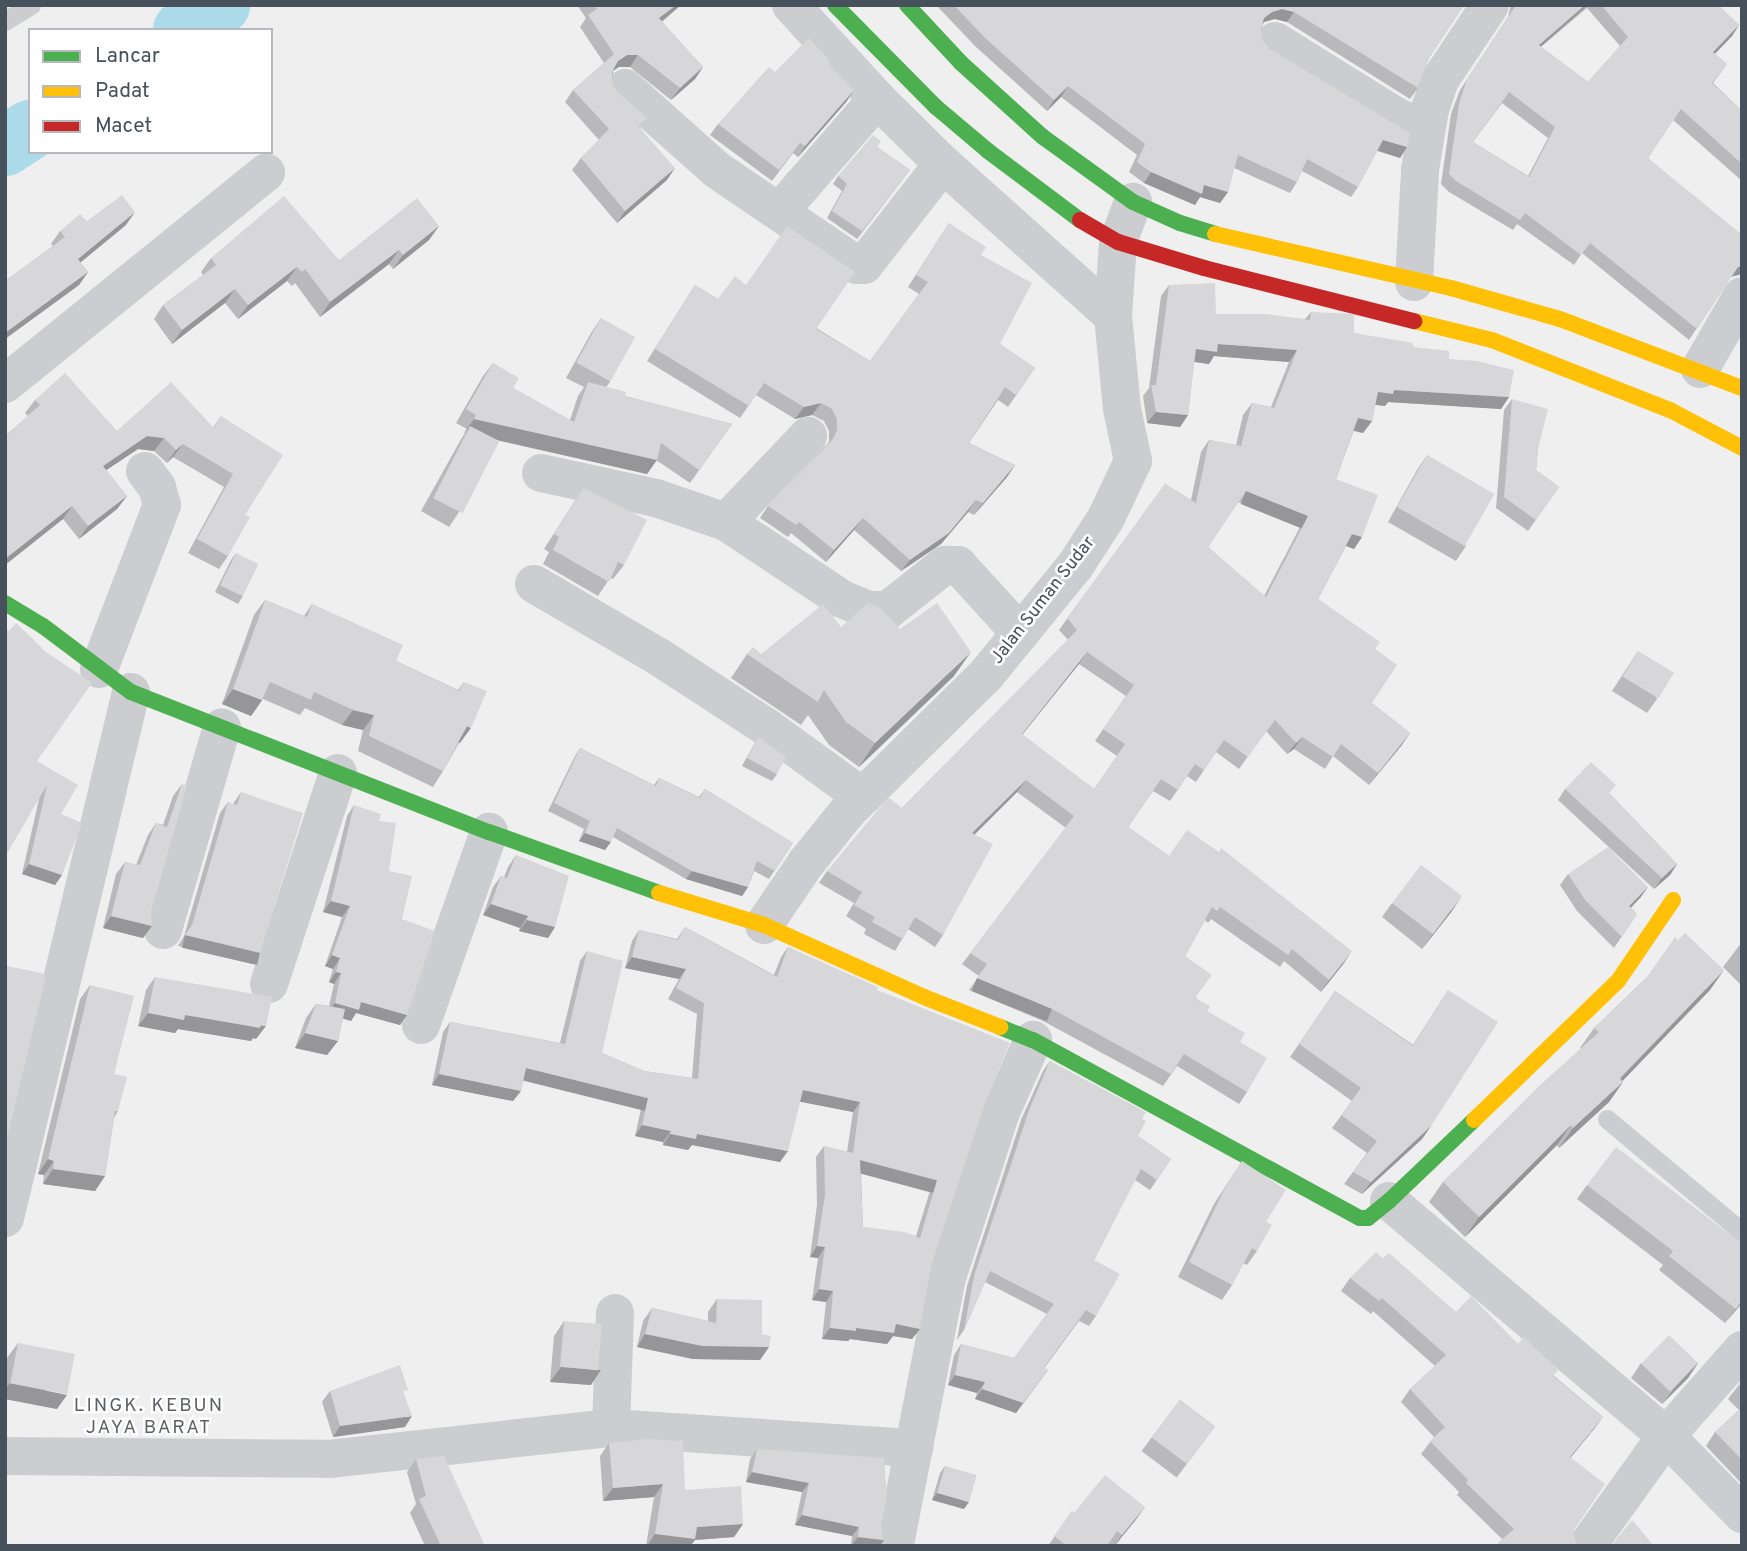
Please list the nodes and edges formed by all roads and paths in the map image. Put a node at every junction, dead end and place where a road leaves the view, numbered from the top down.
1 (31, 5) edge
2 (791, 5) edge
3 (835, 5) edge
4 (907, 5) edge
5 (1490, 5) edge
6 (5, 21) edge
7 (1275, 41) dead end
8 (625, 88) dead end
9 (877, 99) junction
10 (1425, 131) junction
11 (943, 164) junction
12 (266, 173) dead end
13 (1133, 202) junction
14 (780, 211) junction
15 (1118, 242) junction
16 (1414, 282) junction
17 (1742, 296) edge
18 (1113, 316) junction
19 (1700, 369) junction
20 (5, 384) edge
21 (1742, 388) edge
22 (808, 436) dead end
23 (1742, 448) edge
24 (145, 471) dead end
25 (541, 473) dead end
26 (726, 522) junction
27 (534, 584) dead end
28 (5, 603) edge
29 (1020, 633) junction
30 (99, 669) junction
31 (131, 692) junction
32 (222, 727) junction
33 (338, 773) junction
34 (863, 797) junction
35 (489, 832) junction
36 (1673, 900) dead end
37 (764, 925) junction
38 (163, 930) dead end
39 (269, 985) dead end
40 (421, 1025) dead end
41 (1033, 1040) junction
42 (1607, 1119) edge
43 (7, 1200) edge
44 (1389, 1201) junction
45 (1742, 1232) edge
46 (615, 1313) dead end
47 (1742, 1350) edge
48 (611, 1428) junction
49 (1666, 1436) junction
50 (914, 1448) junction
51 (5, 1455) edge
52 (1742, 1514) edge
53 (896, 1539) dead end
54 (1587, 1546) edge

1 - 6 lane
2 - 9 street
3 - 15 main road
4 - 13 main road
5 - 10 street
7 - 10 street
8 - 14 street
9 - 11 street
9 - 14 street
10 - 16 street
11 - 14 street
11 - 18 street
12 - 20 street
13 - 15 street, Jalan Suman Sudar
13 - 16 main road
15 - 18 street, Jalan Suman Sudar
15 - 23 main road
16 - 19 main road
17 - 19 street
18 - 29 street, Jalan Suman Sudar
19 - 21 main road
22 - 26 street
24 - 30 street
25 - 26 street
26 - 29 street
27 - 34 street
28 - 30 main road
29 - 34 street, Jalan Suman Sudar
30 - 31 main road
31 - 32 main road
31 - 43 street
32 - 33 main road
32 - 38 street
33 - 35 main road
33 - 39 street
34 - 37 street, Jalan Suman Sudar
35 - 37 main road
35 - 40 street
36 - 44 main road
37 - 41 main road
41 - 44 main road
41 - 50 street
42 - 45 lane
44 - 49 street
46 - 48 street
47 - 49 street
48 - 50 street
48 - 51 street
49 - 52 street
49 - 54 street
50 - 53 street

